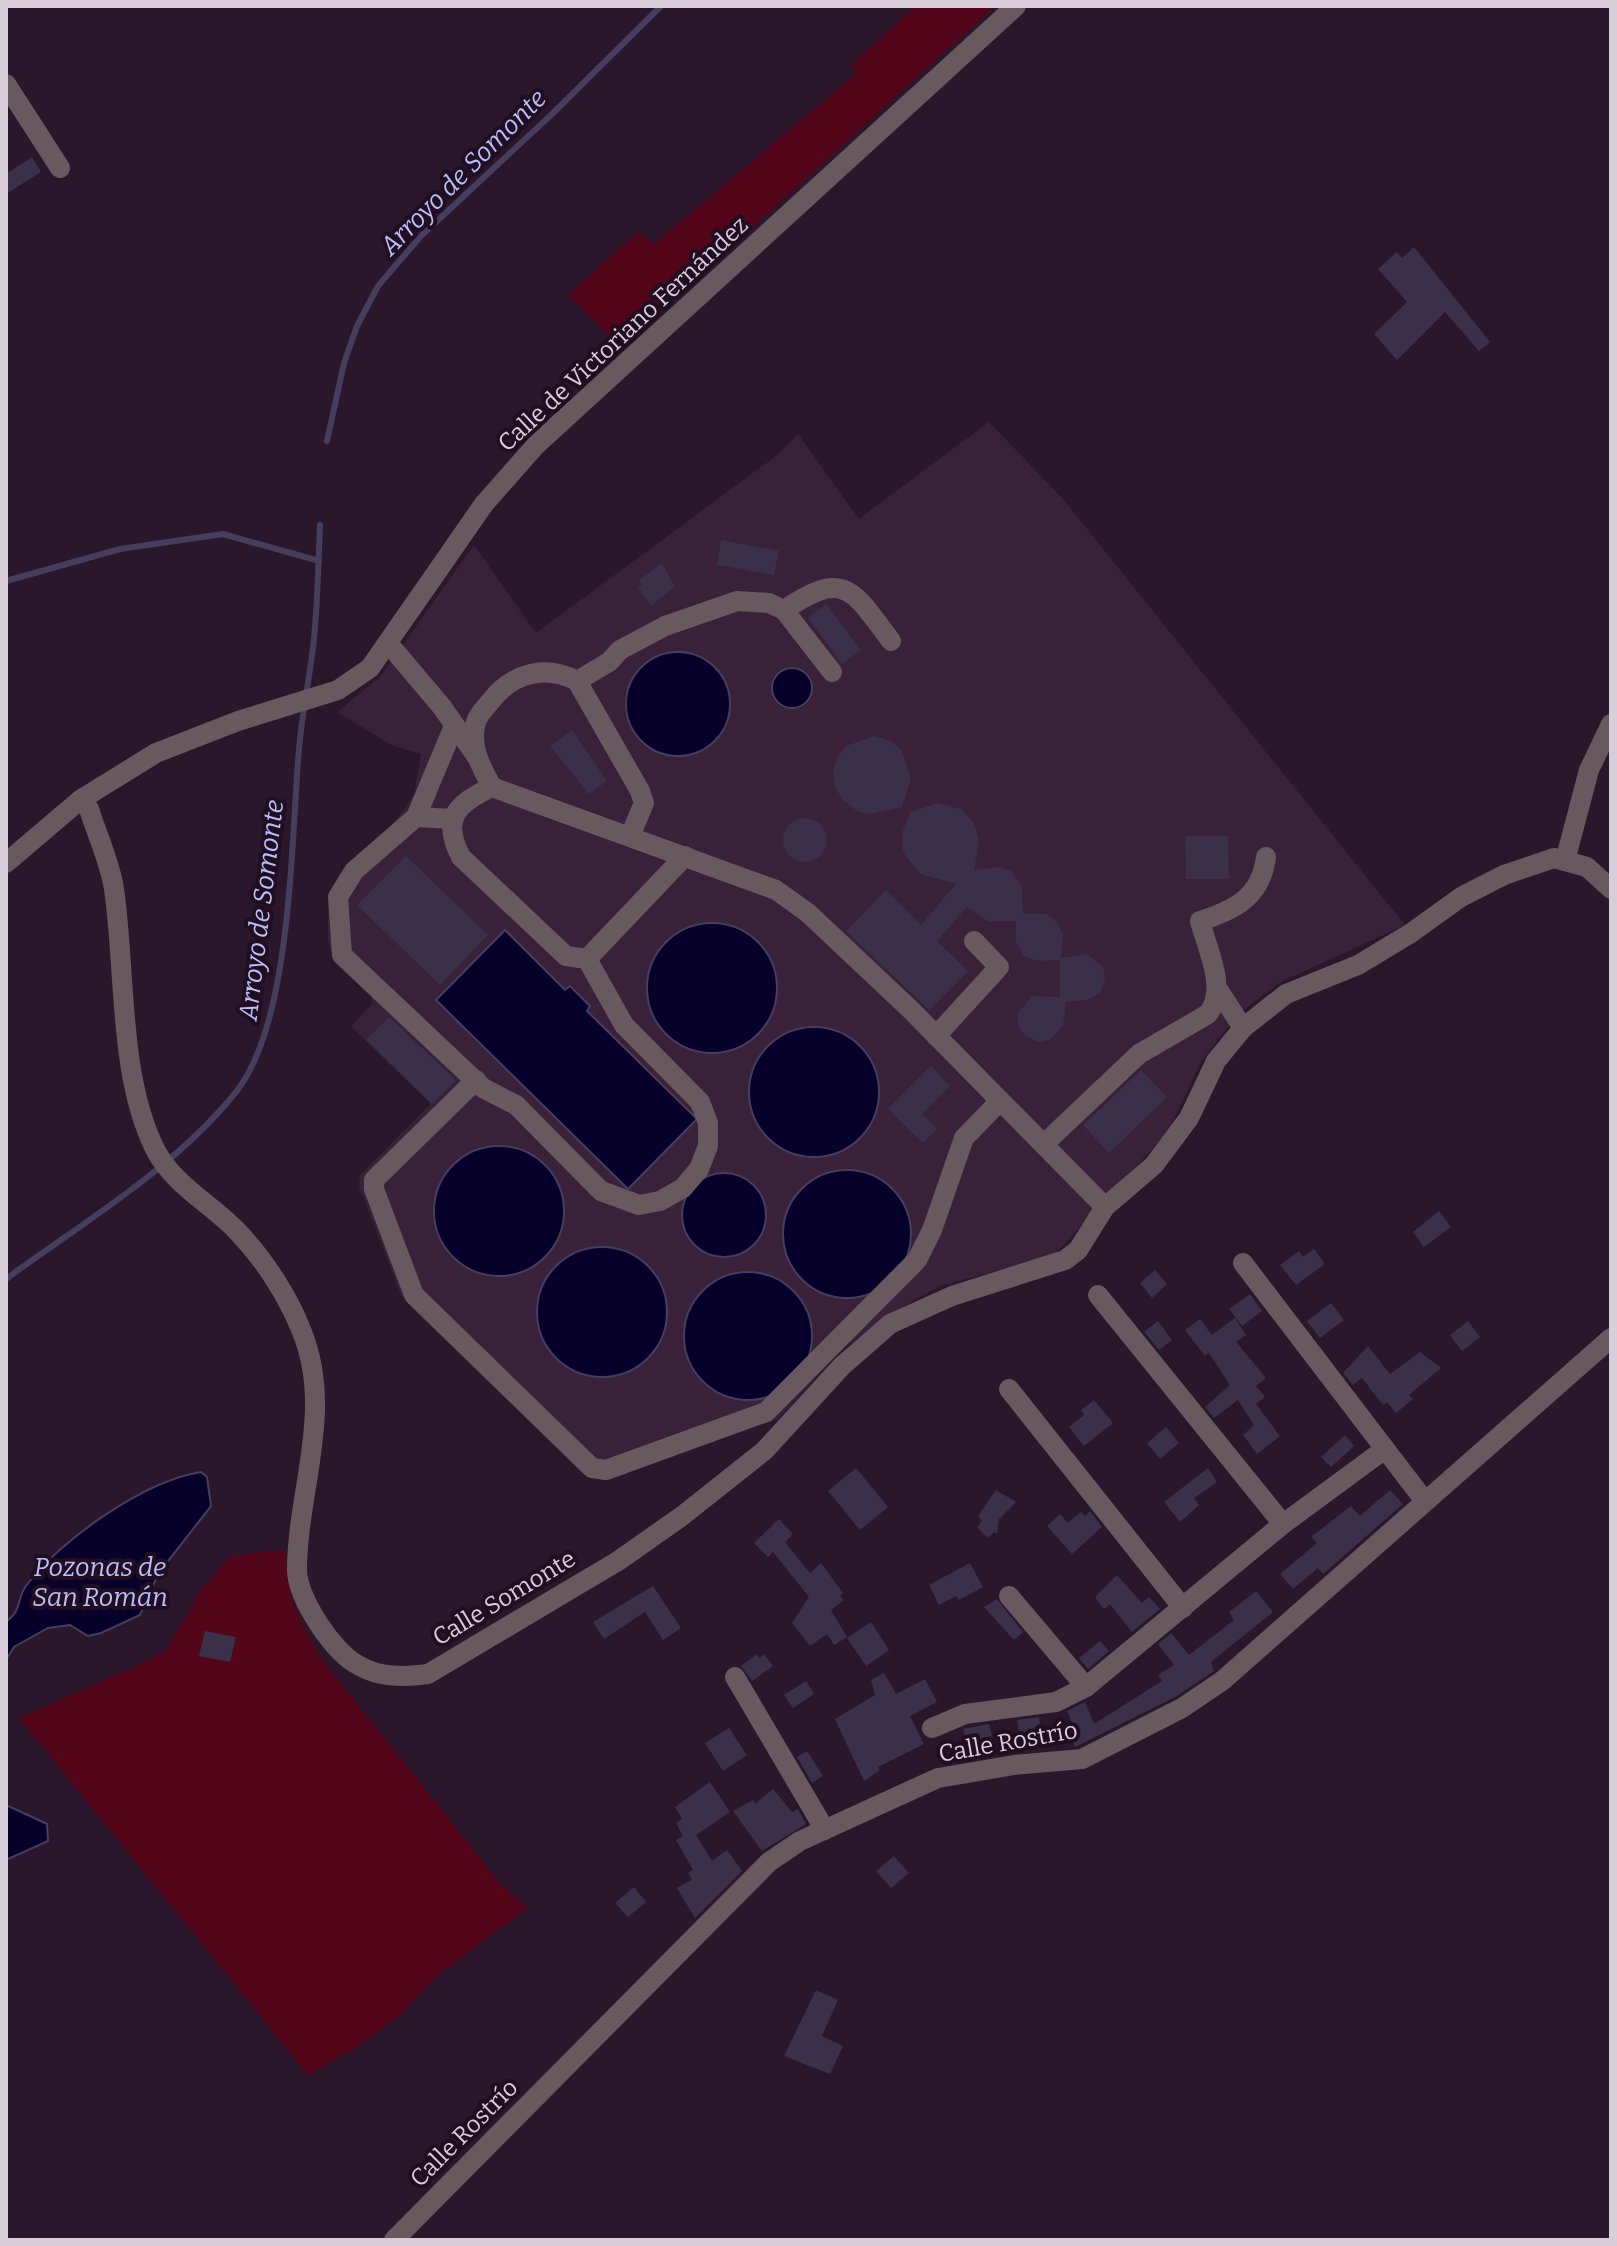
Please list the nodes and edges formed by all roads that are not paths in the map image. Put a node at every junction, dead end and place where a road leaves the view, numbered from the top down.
1 (1016, 6) edge
2 (6, 84) edge
3 (60, 168) dead end
4 (784, 610) junction
5 (891, 641) dead end
6 (388, 643) junction
7 (832, 672) dead end
8 (577, 681) junction
9 (1611, 724) edge
10 (454, 726) junction
11 (477, 757) junction
12 (492, 787) junction
13 (80, 800) junction
14 (416, 817) junction
15 (452, 819) junction
16 (630, 836) junction
17 (685, 856) junction
18 (1266, 857) dead end
19 (1565, 861) junction
20 (6, 863) edge
21 (1611, 889) edge
22 (974, 941) dead end
23 (587, 959) junction
24 (1219, 991) junction
25 (1243, 1028) junction
26 (936, 1036) junction
27 (476, 1080) junction
28 (1000, 1101) junction
29 (1044, 1144) junction
30 (1105, 1207) junction
31 (1243, 1263) dead end
32 (1098, 1295) dead end
33 (1611, 1338) edge
34 (1009, 1389) dead end
35 (1385, 1449) junction
36 (1424, 1500) junction
37 (1283, 1524) junction
38 (1009, 1596) dead end
39 (1183, 1608) junction
40 (735, 1677) dead end
41 (1086, 1687) junction
42 (932, 1728) dead end
43 (825, 1830) junction
44 (394, 2240) edge

1 - 6 street, Calle de Victoriano Fernández
2 - 3 street
4 - 5 street
4 - 7 street
4 - 8 street
6 - 10 street
6 - 13 street, Calle de Victoriano Fernández
8 - 11 street
8 - 16 street
9 - 19 street
10 - 11 street
10 - 14 street
11 - 12 street
12 - 15 street
12 - 16 street
13 - 20 street, Calle de Victoriano Fernández
13 - 30 street, Calle Somonte
14 - 15 street
14 - 27 street
15 - 23 street
16 - 17 street
17 - 23 street
17 - 26 street
18 - 24 street
19 - 21 street
19 - 25 street, Calle Somonte
22 - 26 street
23 - 27 street
24 - 25 street
24 - 29 street
25 - 30 street, Calle Somonte
26 - 28 street
27 - 28 street
28 - 29 street
29 - 30 street
31 - 35 street
32 - 37 street
33 - 36 street, Calle Rostrío
34 - 39 street
35 - 36 street
35 - 37 street
36 - 43 street, Calle Rostrío
37 - 39 street
38 - 41 street
39 - 41 street
40 - 43 street
41 - 42 street
43 - 44 street, Calle Rostrío

